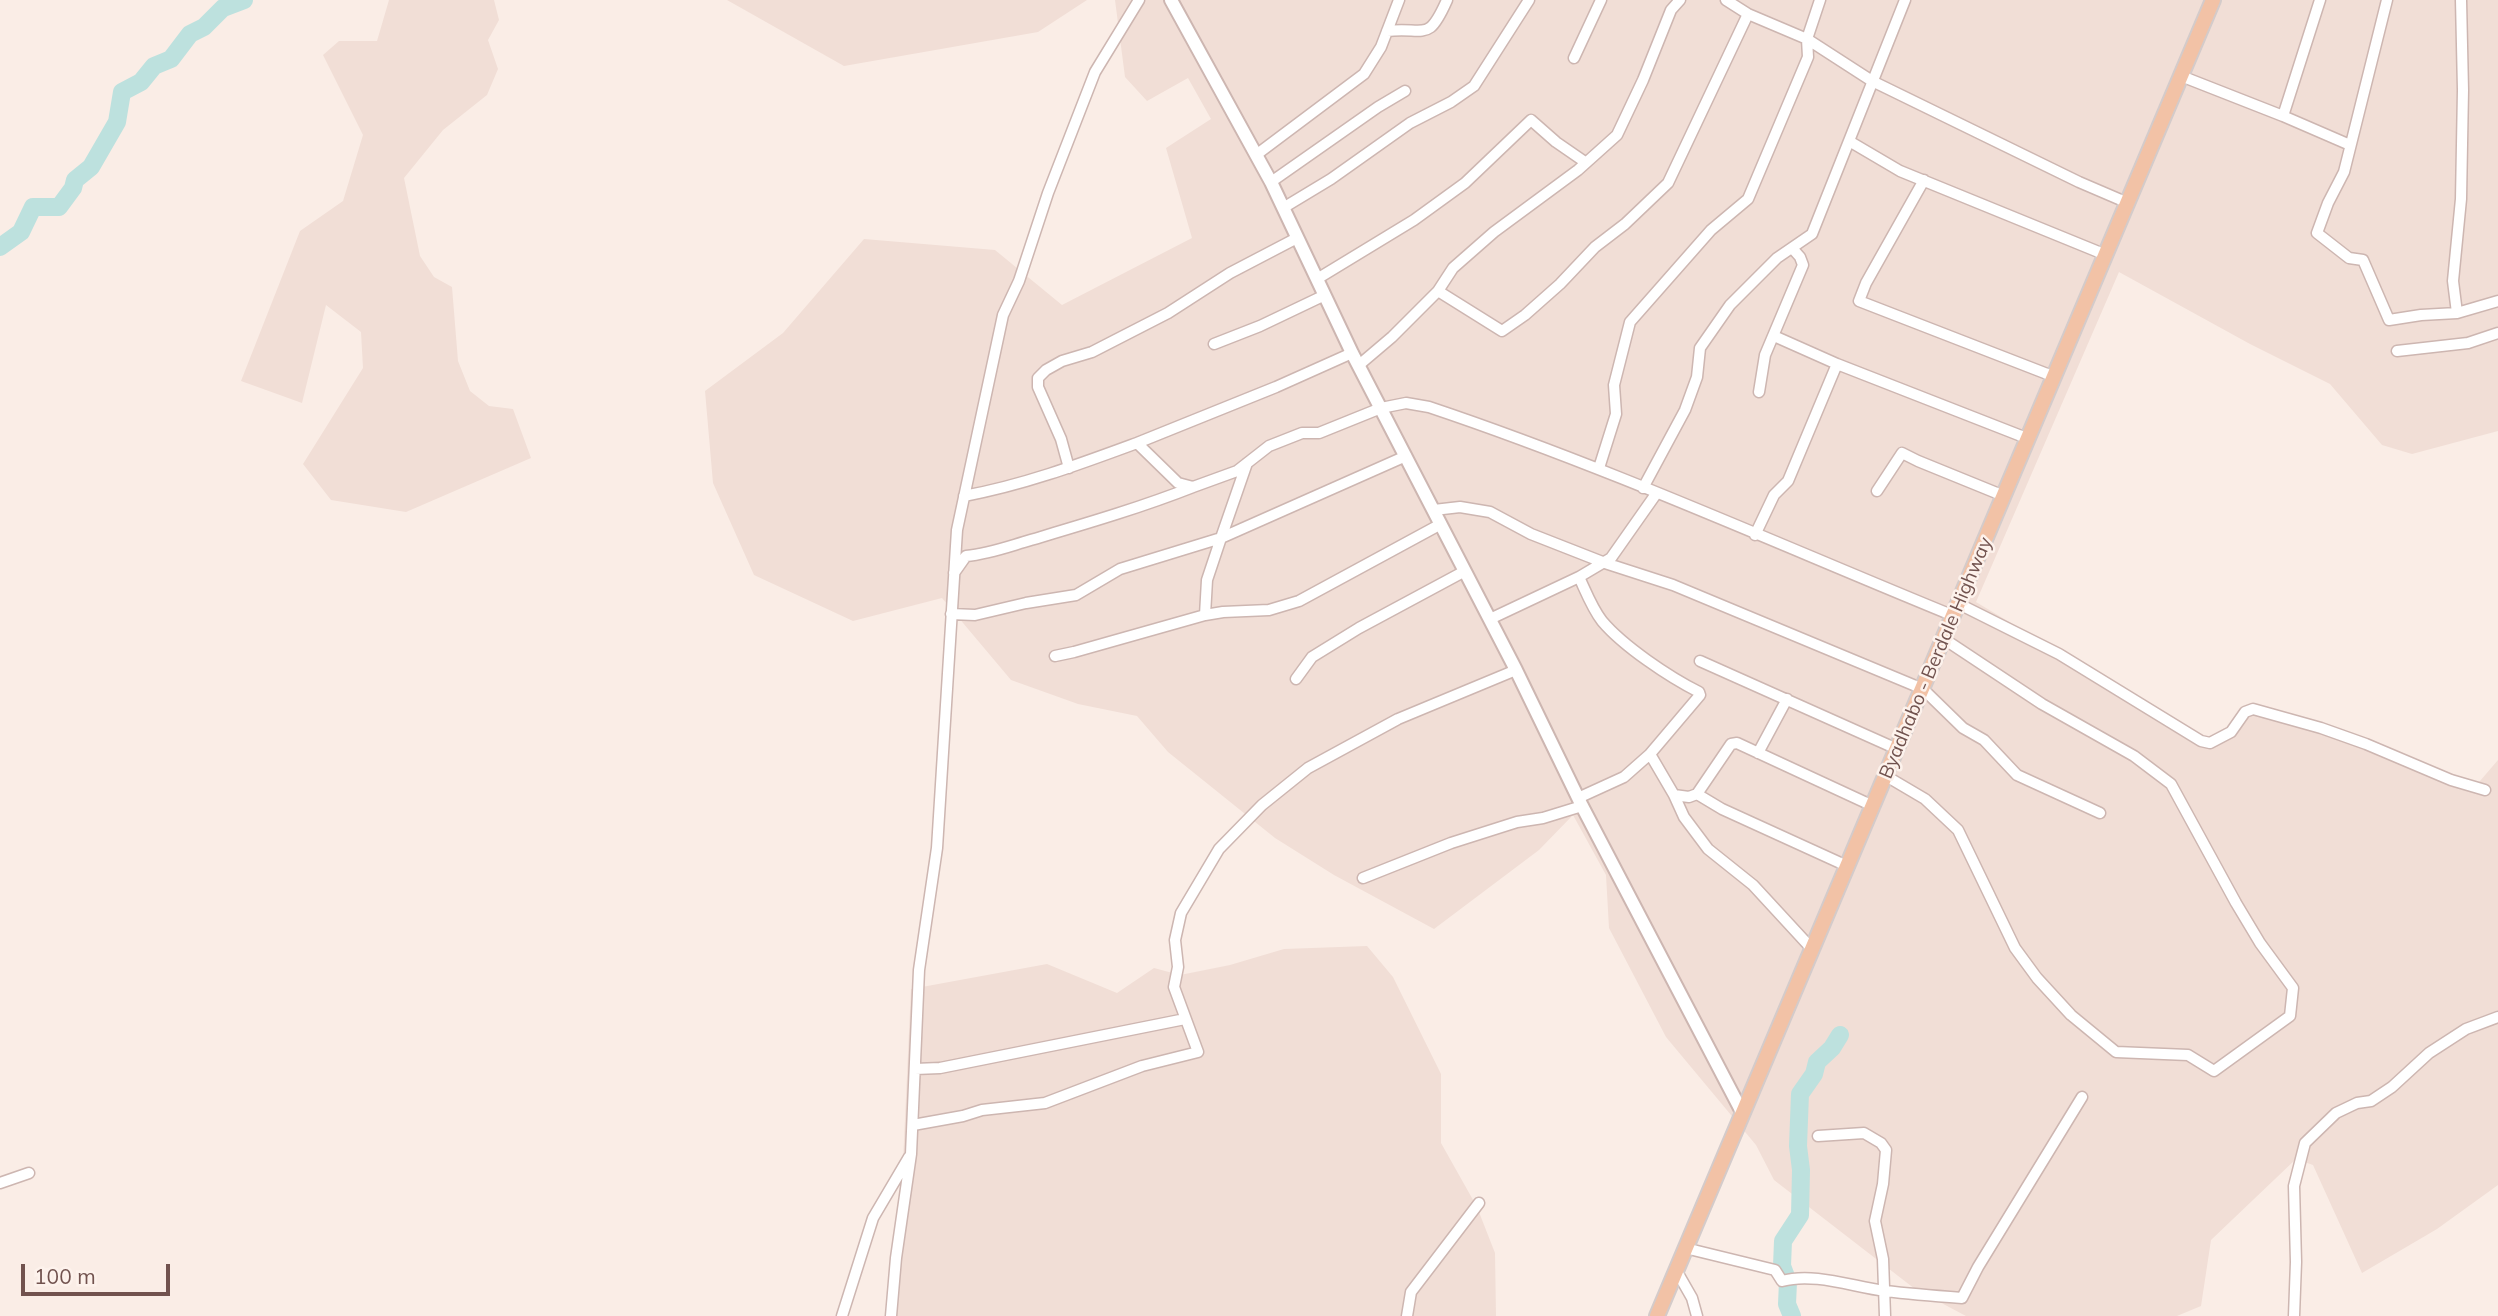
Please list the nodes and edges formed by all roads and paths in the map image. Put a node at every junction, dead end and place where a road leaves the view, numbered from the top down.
1 (1139, 0) edge
2 (1171, 0) edge
3 (1399, 0) edge
4 (1447, 0) edge
5 (1529, 0) edge
6 (1601, 0) edge
7 (1680, 0) edge
8 (1726, 0) edge
9 (1821, 0) edge
10 (1905, 0) edge
11 (2213, 0) edge
12 (2320, 0) edge
13 (2387, 0) edge
14 (2461, 0) edge
15 (1748, 13) junction
16 (1387, 31) junction
17 (1807, 39) junction
18 (1574, 58) dead end
19 (2181, 76) junction
20 (1872, 81) junction
21 (1405, 91) dead end
22 (2283, 116) junction
23 (1849, 141) junction
24 (2350, 145) junction
25 (1256, 155) junction
26 (1585, 162) junction
27 (1924, 180) junction
28 (1271, 182) junction
29 (2128, 203) junction
30 (1283, 208) junction
31 (1297, 238) junction
32 (1792, 248) junction
33 (2106, 256) junction
34 (1317, 279) junction
35 (1438, 291) junction
36 (1325, 295) junction
37 (2498, 301) edge
38 (2457, 313) junction
39 (2498, 333) edge
40 (1774, 335) junction
41 (1214, 344) dead end
42 (2397, 351) dead end
43 (1356, 359) junction
44 (1837, 363) junction
45 (2055, 377) junction
46 (1759, 391) dead end
47 (1381, 408) junction
48 (2029, 439) junction
49 (1137, 443) junction
50 (1406, 456) junction
51 (1247, 463) junction
52 (1069, 468) junction
53 (1599, 468) junction
54 (1193, 487) junction
55 (1643, 488) junction
56 (1877, 491) dead end
57 (1656, 494) junction
58 (964, 496) junction
59 (2004, 496) junction
60 (1433, 510) junction
61 (1440, 524) junction
62 (1755, 535) junction
63 (1221, 538) junction
64 (1605, 563) junction
65 (1465, 571) junction
66 (954, 574) junction
67 (1579, 577) junction
68 (1956, 610) junction
69 (951, 614) junction
70 (1205, 615) junction
71 (1490, 619) junction
72 (1944, 639) junction
73 (1055, 656) dead end
74 (1700, 662) dead end
75 (1516, 670) junction
76 (1296, 679) dead end
77 (1923, 689) junction
78 (1787, 699) junction
79 (1897, 749) junction
80 (1758, 753) junction
81 (1650, 754) junction
82 (1886, 776) junction
83 (2485, 790) dead end
84 (1674, 794) junction
85 (1697, 794) junction
86 (1580, 802) junction
87 (1873, 806) junction
88 (2100, 813) dead end
89 (1847, 866) junction
90 (1363, 878) dead end
91 (1812, 949) junction
92 (1185, 1019) junction
93 (2497, 1020) edge
94 (915, 1069) junction
95 (2082, 1097) dead end
96 (1742, 1112) junction
97 (913, 1125) junction
98 (1818, 1136) dead end
99 (911, 1154) junction
100 (29, 1173) dead end
101 (0, 1183) edge
102 (1479, 1203) dead end
103 (1685, 1248) junction
104 (1676, 1270) junction
105 (1883, 1290) junction
106 (842, 1316) edge
107 (891, 1316) edge
108 (1407, 1316) edge
109 (1657, 1316) edge
110 (1697, 1316) edge
111 (1885, 1316) edge
112 (2294, 1316) edge

1 - 58 street
2 - 25 street
3 - 16 street
4 - 16 street
5 - 30 street
6 - 18 street
7 - 26 street
8 - 15 street
9 - 17 street
10 - 20 street
11 - 19 main road, Byadhabo - Berdale Highway
12 - 22 street
13 - 24 street
14 - 38 street
15 - 17 street
15 - 35 street
16 - 25 street
17 - 20 street
17 - 53 street
19 - 22 street
19 - 29 main road, Byadhabo - Berdale Highway
20 - 23 street
20 - 29 street
21 - 28 street
22 - 24 street
23 - 27 street
23 - 32 street
24 - 38 street
25 - 28 street
26 - 34 street
26 - 35 street
27 - 33 street
27 - 45 street
28 - 30 street
29 - 33 main road, Byadhabo - Berdale Highway
30 - 31 street
31 - 34 street
31 - 52 street
32 - 40 street
32 - 55 street
33 - 45 main road, Byadhabo - Berdale Highway
34 - 36 street
35 - 43 street
36 - 41 street
36 - 43 street
37 - 38 street
39 - 42 street
40 - 44 street
40 - 46 street
43 - 47 street
43 - 49 street
44 - 48 street
44 - 62 street
45 - 48 main road, Byadhabo - Berdale Highway
47 - 50 street
47 - 51 street
47 - 53 street
48 - 59 main road, Byadhabo - Berdale Highway
49 - 52 street
49 - 54 street
50 - 60 street
50 - 63 street
51 - 54 street
51 - 63 street
52 - 58 street
53 - 55 street
54 - 66 street
55 - 57 street
56 - 59 street
57 - 62 street
57 - 64 street
58 - 66 street
59 - 68 main road, Byadhabo - Berdale Highway
60 - 61 street
60 - 64 street
61 - 65 street
61 - 70 street
62 - 68 street
63 - 69 street
63 - 70 street
64 - 67 street
64 - 77 street
65 - 71 street
65 - 76 street
66 - 69 street
67 - 71 street
67 - 81 street
68 - 72 main road, Byadhabo - Berdale Highway
68 - 83 street
69 - 94 street
70 - 73 street
71 - 75 street
72 - 77 main road, Byadhabo - Berdale Highway
72 - 82 street
74 - 78 street
75 - 86 street
75 - 92 street
77 - 79 main road, Byadhabo - Berdale Highway
77 - 88 street
78 - 79 street
78 - 80 street
79 - 82 main road, Byadhabo - Berdale Highway
80 - 85 street
80 - 87 street
81 - 84 street
81 - 86 street
82 - 87 main road, Byadhabo - Berdale Highway
84 - 85 street
84 - 91 street
85 - 89 street
86 - 90 street
86 - 96 street
87 - 89 main road, Byadhabo - Berdale Highway
89 - 91 main road, Byadhabo - Berdale Highway
91 - 96 main road, Byadhabo - Berdale Highway
92 - 94 street
92 - 97 street
93 - 112 street
94 - 97 street
95 - 105 street
96 - 103 main road, Byadhabo - Berdale Highway
97 - 99 street
98 - 105 street
99 - 106 street
99 - 107 street
100 - 101 street
102 - 108 street
103 - 104 main road, Byadhabo - Berdale Highway
103 - 105 street
104 - 109 main road, Byadhabo - Berdale Highway
104 - 110 street
105 - 111 street

